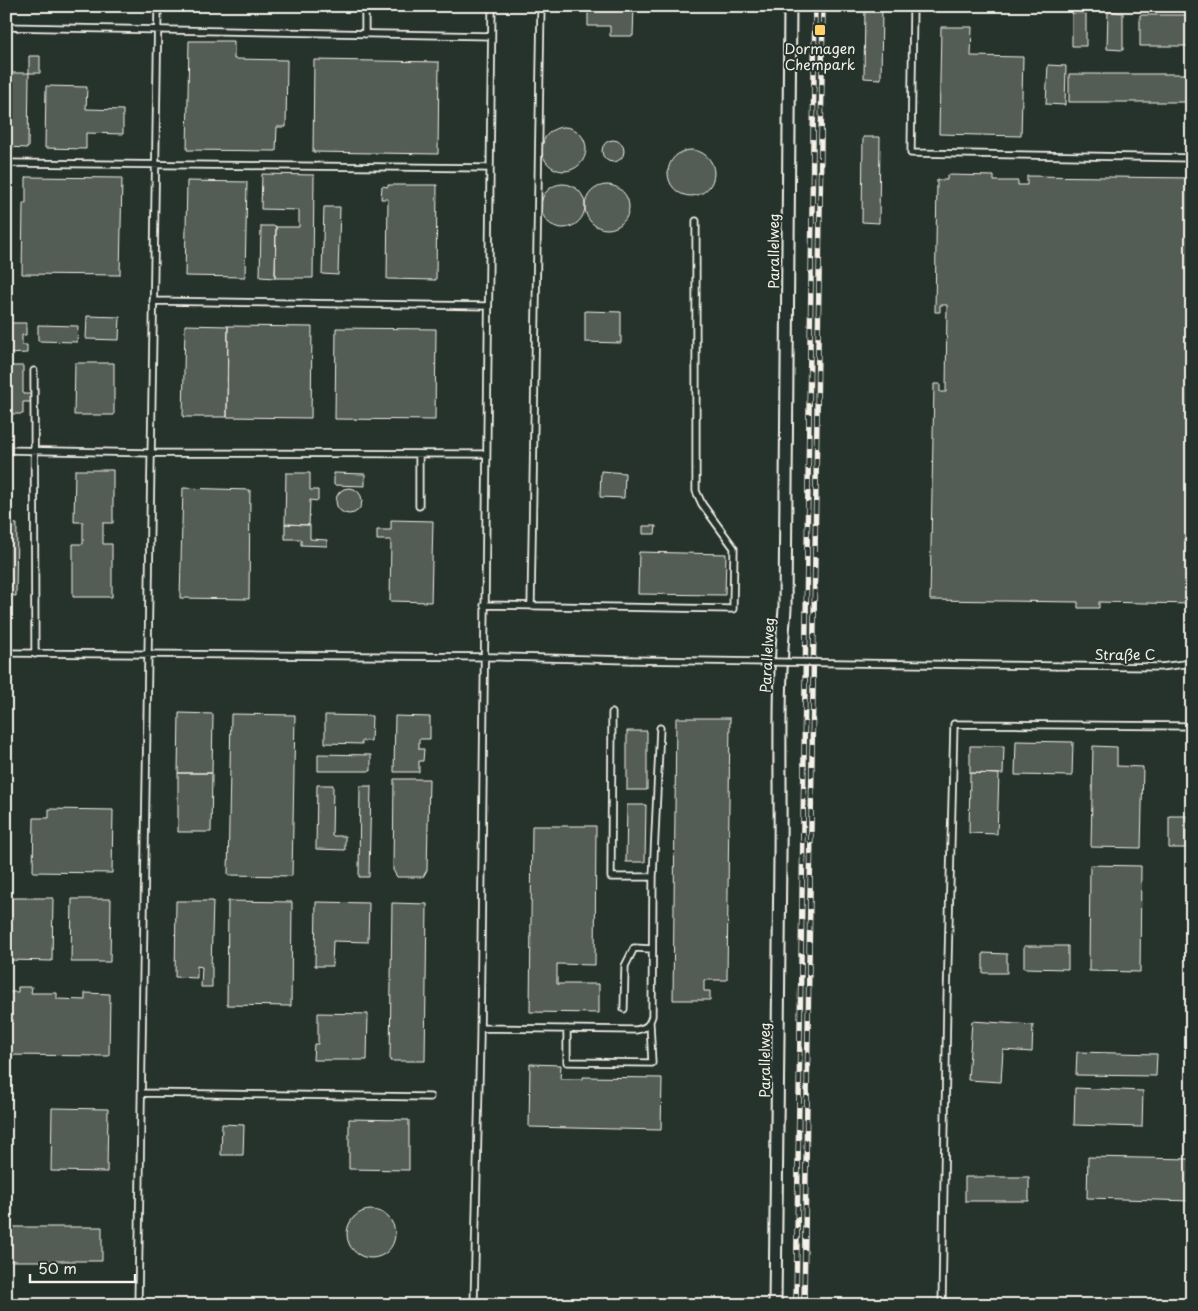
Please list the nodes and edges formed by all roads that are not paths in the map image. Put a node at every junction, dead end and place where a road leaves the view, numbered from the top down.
1 (158, 6) edge
2 (365, 6) edge
3 (492, 6) edge
4 (540, 6) edge
5 (790, 6) edge
6 (914, 6) edge
7 (6, 27) edge
8 (158, 30) junction
9 (365, 34) junction
10 (491, 36) junction
11 (1192, 158) edge
12 (6, 163) edge
13 (155, 164) junction
14 (490, 168) junction
15 (696, 221) dead end
16 (153, 301) junction
17 (488, 306) junction
18 (34, 371) dead end
19 (6, 450) edge
20 (33, 450) junction
21 (151, 453) junction
22 (419, 454) junction
23 (486, 454) junction
24 (419, 506) dead end
25 (484, 605) junction
26 (530, 606) junction
27 (6, 653) edge
28 (35, 654) junction
29 (147, 654) junction
30 (484, 657) junction
31 (1192, 663) edge
32 (612, 713) dead end
33 (1192, 726) edge
34 (660, 728) dead end
35 (653, 877) junction
36 (652, 949) junction
37 (624, 1009) dead end
38 (650, 1023) junction
39 (480, 1028) junction
40 (568, 1029) junction
41 (142, 1093) junction
42 (430, 1097) dead end
43 (138, 1305) edge
44 (474, 1305) edge
45 (775, 1305) edge
46 (942, 1305) edge

1 - 8 lane
2 - 9 lane
3 - 10 lane
4 - 26 lane
5 - 45 street, Parallelweg
6 - 11 lane
7 - 8 lane
8 - 9 lane
8 - 13 lane
9 - 10 lane
10 - 14 lane
12 - 13 lane
13 - 14 lane
13 - 16 lane
14 - 17 lane
15 - 26 lane
16 - 17 lane
16 - 21 lane
17 - 23 lane
18 - 20 lane
19 - 20 lane
20 - 21 lane
20 - 28 lane
21 - 22 lane
21 - 29 lane
22 - 23 lane
22 - 24 lane
23 - 25 lane
25 - 26 lane
25 - 30 lane
27 - 28 lane, Straße C
28 - 29 lane, Straße C
29 - 30 lane, Straße C
29 - 41 lane
30 - 31 lane, Straße C, bridge
30 - 39 lane
32 - 35 lane
33 - 46 lane
34 - 35 lane
35 - 36 lane
36 - 37 lane
36 - 38 lane
38 - 40 lane
38 - 40 lane
39 - 40 lane
39 - 44 lane
41 - 42 lane
41 - 43 lane

